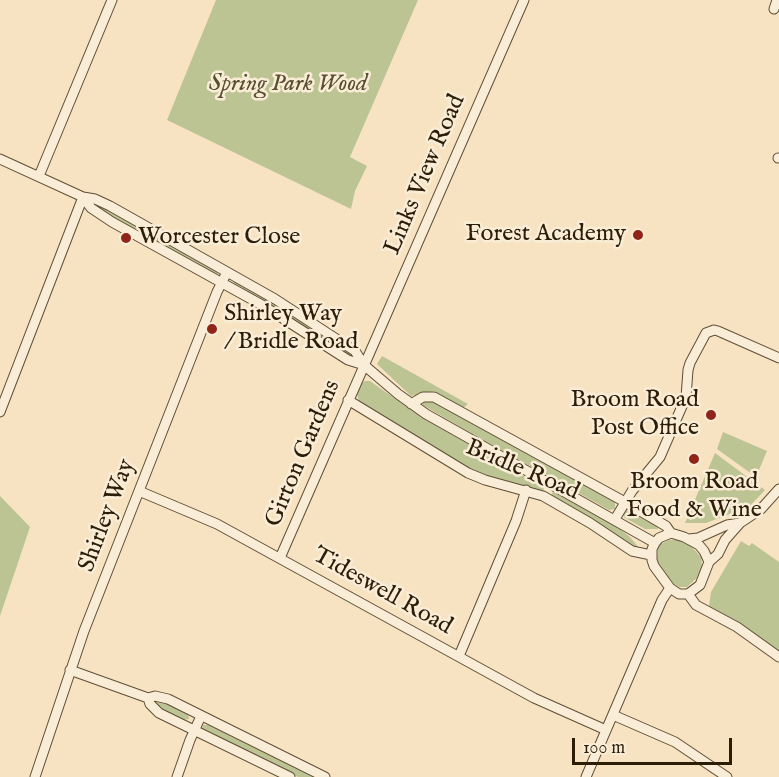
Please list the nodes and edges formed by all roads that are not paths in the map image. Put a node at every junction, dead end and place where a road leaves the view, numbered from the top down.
1 (112, 0) edge
2 (524, 0) edge
3 (0, 159) edge
4 (39, 176) junction
5 (83, 197) junction
6 (169, 240) junction
7 (162, 251) junction
8 (227, 272) junction
9 (222, 283) junction
10 (779, 358) edge
11 (364, 365) junction
12 (348, 400) junction
13 (411, 404) junction
14 (0, 412) edge
15 (779, 489) edge
16 (526, 490) junction
17 (139, 491) junction
18 (770, 500) junction
19 (625, 502) junction
20 (779, 507) edge
21 (615, 519) junction
22 (740, 523) junction
23 (671, 533) junction
24 (690, 539) junction
25 (655, 543) junction
26 (651, 555) junction
27 (280, 558) junction
28 (709, 562) junction
29 (670, 588) junction
30 (688, 594) junction
31 (459, 656) junction
32 (779, 657) edge
33 (70, 670) junction
34 (148, 698) junction
35 (613, 715) junction
36 (201, 716) junction
37 (194, 730) junction
38 (606, 730) junction
39 (35, 777) edge
40 (177, 777) edge
41 (290, 777) edge
42 (325, 777) edge
43 (586, 777) edge
44 (727, 777) edge

1 - 4 street
2 - 11 street, Links View Road
3 - 4 street, Bridle Road
4 - 5 street, Bridle Road
5 - 6 street, Bridle Road
5 - 7 street, Bridle Road
5 - 14 street
6 - 7 street
6 - 8 street, Bridle Road
7 - 9 street, Bridle Road
8 - 9 street, Shirley Way
8 - 11 street, Bridle Road
9 - 11 street, Bridle Road
9 - 17 street, Shirley Way
10 - 19 street
11 - 12 street, Girton Gardens
11 - 13 street, Bridle Road
12 - 16 street, Bridle Road
12 - 27 street, Girton Gardens
13 - 19 street, Bridle Road
13 - 21 street, Bridle Road
15 - 18 street
16 - 26 street, Bridle Road
16 - 31 street
17 - 27 street, Tideswell Road
17 - 33 street, Shirley Way
18 - 20 street
18 - 22 street
19 - 21 street
19 - 23 street, Bridle Road
21 - 25 street, Bridle Road
22 - 24 street
22 - 28 street
23 - 24 street, Bridle Road
23 - 25 street
24 - 28 street
25 - 26 street
26 - 29 street
27 - 31 street, Tideswell Road
28 - 30 street
29 - 30 street
29 - 35 street
30 - 32 street
31 - 38 street, Tideswell Road
33 - 34 street
33 - 39 street, Shirley Way
34 - 36 street
34 - 37 street
35 - 38 street
35 - 44 street
36 - 37 street
36 - 42 street
37 - 40 street
37 - 41 street
38 - 43 street

